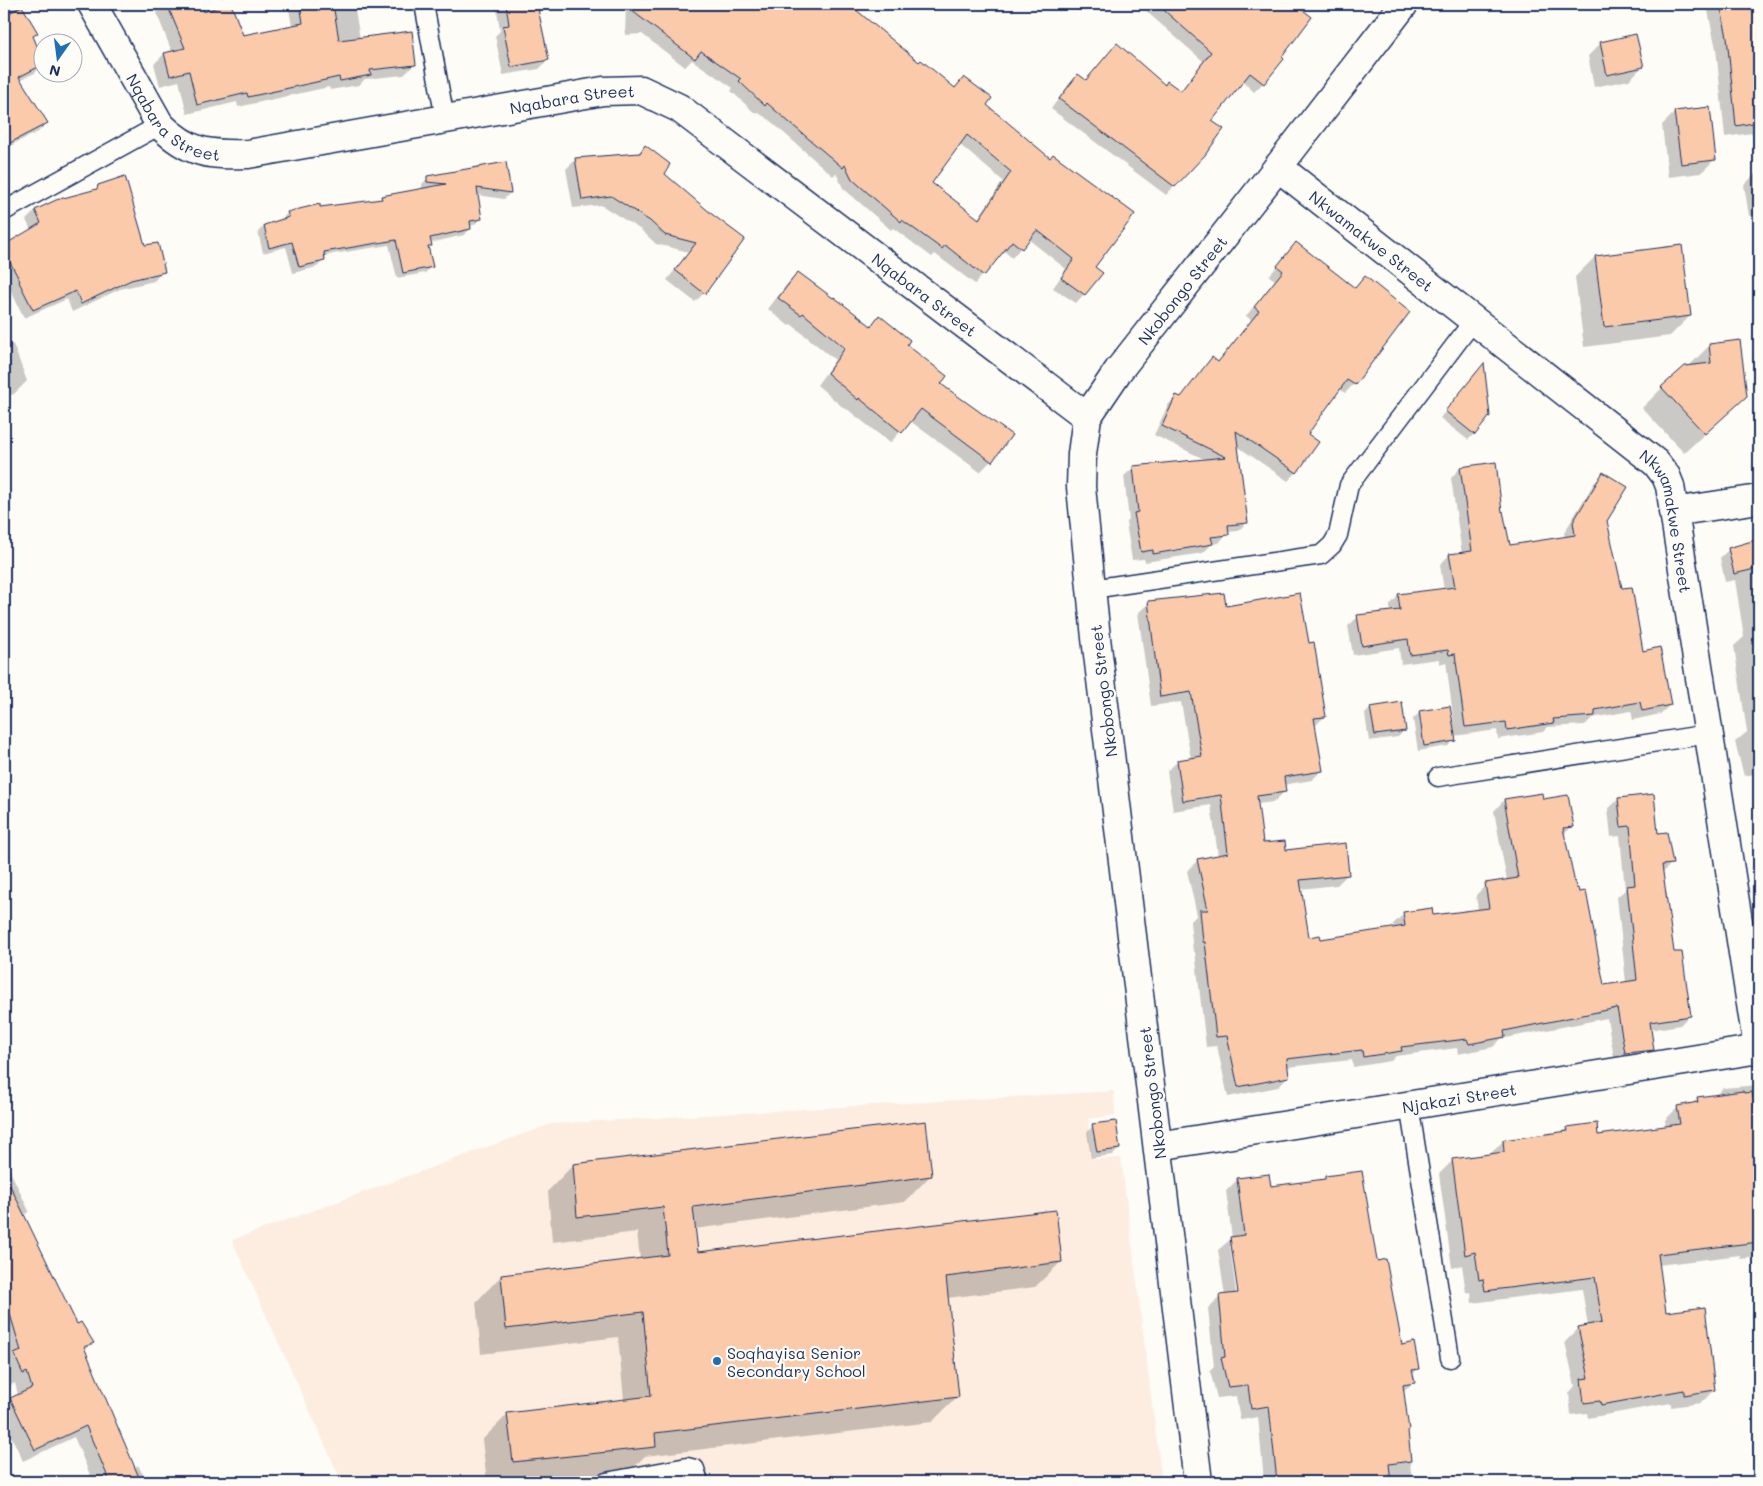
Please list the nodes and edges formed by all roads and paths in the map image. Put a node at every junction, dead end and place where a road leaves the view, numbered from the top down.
1 (92, 4) edge
2 (424, 4) edge
3 (1404, 4) edge
4 (445, 119) junction
5 (160, 125) junction
6 (1278, 167) junction
7 (4, 211) edge
8 (1474, 320) junction
9 (1087, 417) junction
10 (1759, 499) edge
11 (1673, 512) junction
12 (1092, 589) junction
13 (1708, 734) junction
14 (1438, 777) dead end
15 (1759, 1049) edge
16 (1409, 1105) junction
17 (1158, 1146) junction
18 (1450, 1358) dead end
19 (606, 1482) edge
20 (699, 1482) edge
21 (1194, 1482) edge

1 - 5 street, Nqabara Street
2 - 4 lane
3 - 6 street, Nkobongo Street
4 - 5 street, Nqabara Street
4 - 9 street, Nqabara Street
5 - 7 lane
6 - 8 street, Nkwamakwe Street
6 - 9 street, Nkobongo Street
8 - 11 street, Nkwamakwe Street
8 - 12 lane
9 - 12 street, Nkobongo Street
10 - 11 street
11 - 13 street, Nkwamakwe Street
12 - 17 street, Nkobongo Street
13 - 14 lane
13 - 15 street, Nkwamakwe Street
15 - 16 street, Njakazi Street
16 - 17 street, Njakazi Street
16 - 18 lane
17 - 21 street, Nkobongo Street
19 - 20 lane

